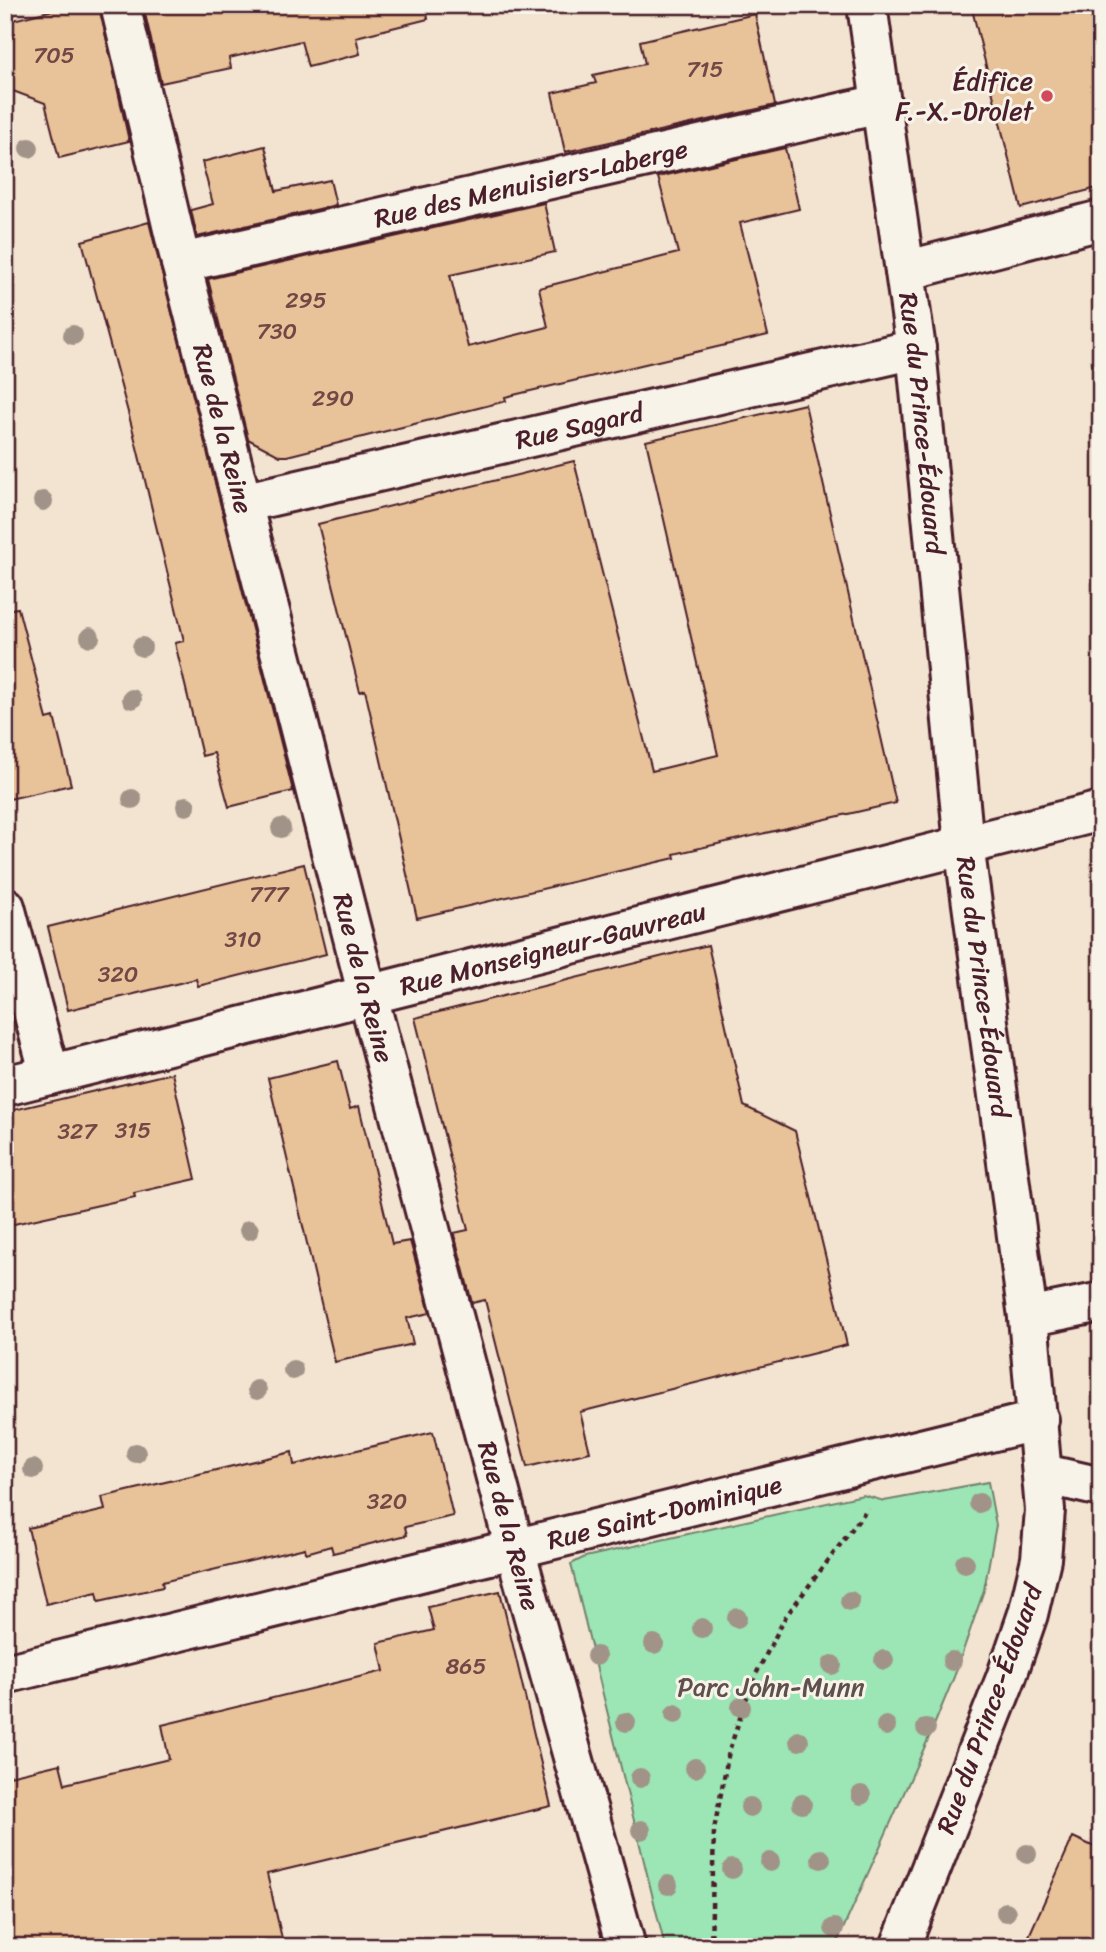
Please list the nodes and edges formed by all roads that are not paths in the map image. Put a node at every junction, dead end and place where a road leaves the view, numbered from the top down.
1 (120, 5) edge
2 (867, 5) edge
3 (880, 104) junction
4 (1101, 220) edge
5 (181, 263) junction
6 (905, 271) junction
7 (916, 349) junction
8 (242, 503) junction
9 (1101, 811) edge
10 (964, 845) junction
11 (5, 907) edge
12 (368, 996) junction
13 (50, 1075) junction
14 (5, 1086) edge
15 (1101, 1302) edge
16 (1028, 1317) junction
17 (1039, 1420) junction
18 (1044, 1474) junction
19 (1101, 1487) edge
20 (515, 1549) junction
21 (5, 1674) edge
22 (626, 1947) edge
23 (900, 1947) edge

1 - 5 street, Rue de la Reine
2 - 3 street, Rue du Prince-Édouard
3 - 5 street, Rue des Menuisiers-Laberge
3 - 6 street, Rue du Prince-Édouard
4 - 6 street
5 - 8 street, Rue de la Reine
6 - 7 street, Rue du Prince-Édouard
7 - 8 street, Rue Sagard
7 - 10 street, Rue du Prince-Édouard
8 - 12 street, Rue de la Reine
9 - 10 street, Rue Monseigneur-Gauvreau
10 - 12 street, Rue Monseigneur-Gauvreau
10 - 16 street, Rue du Prince-Édouard
11 - 13 street
12 - 13 street, Rue Monseigneur-Gauvreau
12 - 20 street, Rue de la Reine
13 - 14 street, Rue Monseigneur-Gauvreau
15 - 16 street
16 - 17 street, Rue du Prince-Édouard
17 - 18 street, Rue du Prince-Édouard
17 - 20 street, Rue Saint-Dominique
18 - 19 street
18 - 23 street, Rue du Prince-Édouard
20 - 21 street, Rue Saint-Dominique
20 - 22 street, Rue de la Reine

